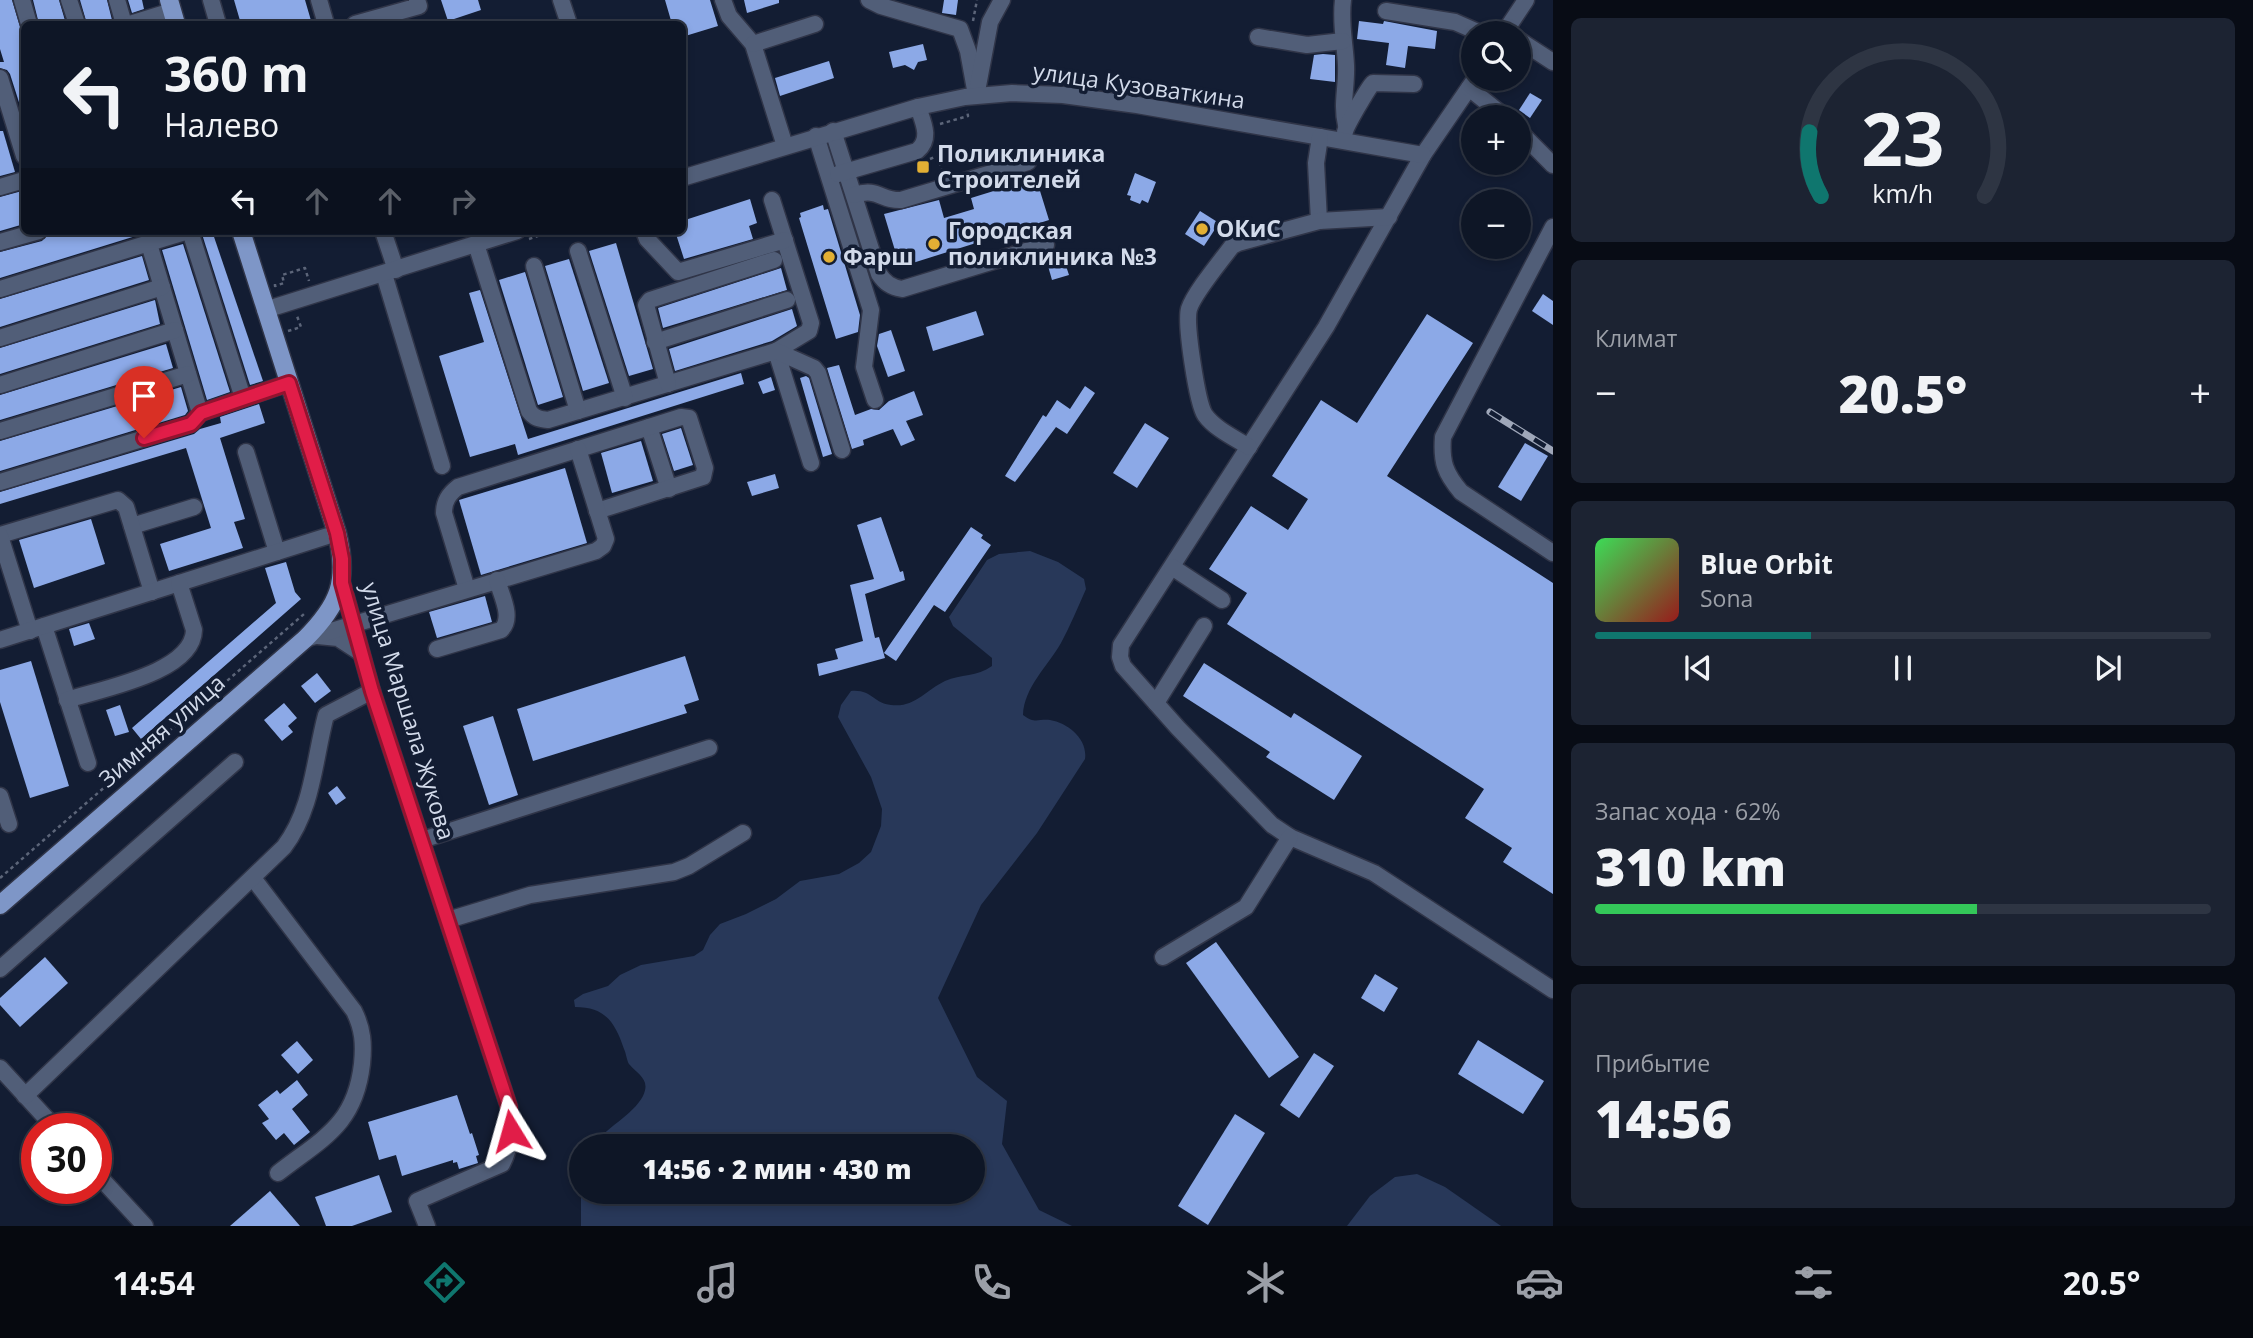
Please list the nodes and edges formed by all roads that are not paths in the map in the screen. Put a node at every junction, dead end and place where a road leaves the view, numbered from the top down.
1 (22, 0) edge
2 (69, 0) edge
3 (117, 0) edge
4 (211, 0) edge
5 (319, 0) edge
6 (417, 0) edge
7 (561, 0) edge
8 (723, 0) edge
9 (869, 0) edge
10 (1002, 0) edge
11 (1343, 0) edge
12 (1525, 0) edge
13 (1386, 11) dead end
14 (172, 12) edge
15 (28, 21) edge
16 (76, 21) edge
17 (123, 21) edge
18 (140, 21) edge
19 (217, 21) edge
20 (325, 21) edge
21 (366, 21) edge
22 (568, 21) edge
23 (1515, 21) edge
24 (815, 24) dead end
25 (1461, 25) edge
26 (1258, 37) dead end
27 (1343, 41) junction
28 (753, 44) junction
29 (1531, 48) edge
30 (1553, 62) edge
31 (1, 82) edge
32 (1414, 84) dead end
33 (1467, 91) edge
34 (1480, 91) edge
35 (971, 96) junction
36 (1493, 105) edge
37 (918, 107) junction
38 (1346, 125) junction
39 (17, 131) junction
40 (833, 131) junction
41 (0, 136) edge
42 (816, 136) junction
43 (1321, 137) junction
44 (1344, 142) junction
45 (1531, 143) edge
46 (21, 145) edge
47 (785, 146) junction
48 (1423, 155) junction
49 (1028, 162) dead end
50 (1553, 165) edge
51 (846, 171) junction
52 (686, 177) edge
53 (829, 177) junction
54 (21, 181) edge
55 (0, 187) edge
56 (854, 195) junction
57 (772, 200) dead end
58 (1389, 217) junction
59 (1319, 221) junction
60 (1553, 227) edge
61 (25, 235) edge
62 (177, 235) edge
63 (190, 235) edge
64 (242, 235) edge
65 (384, 235) edge
66 (505, 235) edge
67 (646, 235) edge
68 (785, 240) junction
69 (0, 242) edge
70 (149, 244) junction
71 (477, 244) junction
72 (1046, 245) dead end
73 (578, 251) dead end
74 (774, 260) dead end
75 (534, 266) dead end
76 (390, 272) junction
77 (162, 288) junction
78 (0, 289) edge
79 (787, 300) dead end
80 (265, 310) junction
81 (175, 330) junction
82 (0, 338) edge
83 (797, 340) junction
84 (655, 342) junction
85 (776, 351) junction
86 (806, 365) junction
87 (188, 374) junction
88 (289, 383) junction
89 (668, 384) junction
90 (0, 385) edge
91 (243, 398) junction
92 (625, 398) junction
93 (875, 400) dead end
94 (578, 411) junction
95 (201, 413) junction
96 (649, 427) junction
97 (0, 431) edge
98 (1249, 447) junction
99 (578, 449) junction
100 (842, 450) dead end
101 (246, 452) dead end
102 (811, 463) dead end
103 (442, 466) dead end
104 (0, 482) edge
105 (669, 489) junction
106 (194, 508) dead end
107 (597, 511) junction
108 (132, 526) junction
109 (337, 533) junction
110 (0, 535) edge
111 (277, 552) junction
112 (1553, 553) edge
113 (1172, 567) junction
114 (497, 580) junction
115 (179, 583) junction
116 (342, 583) junction
117 (467, 589) junction
118 (152, 592) junction
119 (1222, 600) dead end
120 (353, 623) junction
121 (1205, 626) dead end
122 (37, 628) junction
123 (305, 639) junction
124 (0, 640) edge
125 (437, 649) dead end
126 (361, 653) junction
127 (372, 691) junction
128 (67, 699) junction
129 (1156, 703) junction
130 (709, 748) dead end
131 (88, 762) dead end
132 (235, 762) dead end
133 (0, 796) edge
134 (9, 824) dead end
135 (743, 833) dead end
136 (1290, 837) junction
137 (422, 841) junction
138 (253, 878) junction
139 (0, 905) edge
140 (448, 920) junction
141 (1163, 957) dead end
142 (0, 970) edge
143 (1553, 990) edge
144 (0, 1068) edge
145 (25, 1096) junction
146 (41, 1113) edge
147 (278, 1173) dead end
148 (112, 1190) edge
149 (145, 1226) edge
150 (426, 1226) edge

1 - 15 street
2 - 16 street
3 - 17 street
4 - 19 street
5 - 20 street
6 - 21 street
7 - 22 street
8 - 28 street
9 - 35 street
10 - 35 street
11 - 27 street
12 - 23 street
13 - 25 street
14 - 18 street
24 - 28 street
26 - 27 street
27 - 38 street
28 - 47 street
29 - 30 street
31 - 39 street
32 - 38 street
33 - 48 street
34 - 36 street
35 - 37 street, улица Кузоваткина
35 - 43 street, улица Кузоваткина
37 - 40 street, улица Кузоваткина
37 - 51 street
38 - 44 street
39 - 41 street
39 - 46 street
40 - 42 street, улица Кузоваткина
40 - 51 street
42 - 47 street, улица Кузоваткина
42 - 53 street
43 - 44 street, улица Кузоваткина
43 - 59 street
44 - 48 street, улица Кузоваткина
45 - 50 street
47 - 52 street, улица Кузоваткина
48 - 58 street
49 - 56 street
51 - 53 street
51 - 56 street
53 - 93 street
54 - 55 street
56 - 72 street
57 - 68 street
58 - 59 street
58 - 98 street
59 - 98 street
60 - 112 street
61 - 69 street
62 - 70 street
63 - 91 street
64 - 80 main road, улица Маршала Жукова
65 - 76 street
66 - 71 street
67 - 68 street
68 - 83 street
70 - 77 street
70 - 78 street
71 - 76 street
71 - 94 street
73 - 92 street
74 - 84 street
75 - 94 street
76 - 80 street
76 - 103 street
77 - 81 street
77 - 82 street
79 - 84 street
80 - 88 main road, улица Маршала Жукова
81 - 87 street
81 - 90 street
83 - 85 street
83 - 86 street
84 - 89 street
85 - 86 street
85 - 89 street
85 - 102 street
86 - 100 street
87 - 95 street
87 - 97 street
88 - 91 street
88 - 109 main road, улица Маршала Жукова
89 - 92 street
91 - 95 street
92 - 94 street
95 - 104 street
96 - 99 street
96 - 105 street
96 - 105 street
98 - 113 street
99 - 107 street
99 - 117 street
101 - 111 street
105 - 107 street
106 - 108 street
107 - 114 street
108 - 110 street
108 - 118 street
109 - 111 street
109 - 116 main road, улица Маршала Жукова
110 - 122 street
111 - 115 street
113 - 119 street
113 - 129 street
114 - 117 street
114 - 125 street
115 - 118 street
115 - 128 street
116 - 120 street, улица Маршала Жукова
116 - 123 main road, Зимняя улица
117 - 120 street
118 - 122 street
120 - 123 street
120 - 126 street, улица Маршала Жукова
121 - 129 street
122 - 124 street
122 - 128 street
123 - 126 street
123 - 139 main road, Зимняя улица
126 - 127 street, улица Маршала Жукова
127 - 137 street, улица Маршала Жукова
127 - 138 street
128 - 131 street
129 - 136 street
130 - 137 street
132 - 142 street
133 - 134 street
135 - 140 street
136 - 141 street
136 - 143 street
137 - 140 street, улица Маршала Жукова
138 - 145 street
138 - 147 street
140 - 150 street, улица Маршала Жукова
144 - 145 street
145 - 146 street
148 - 149 street

